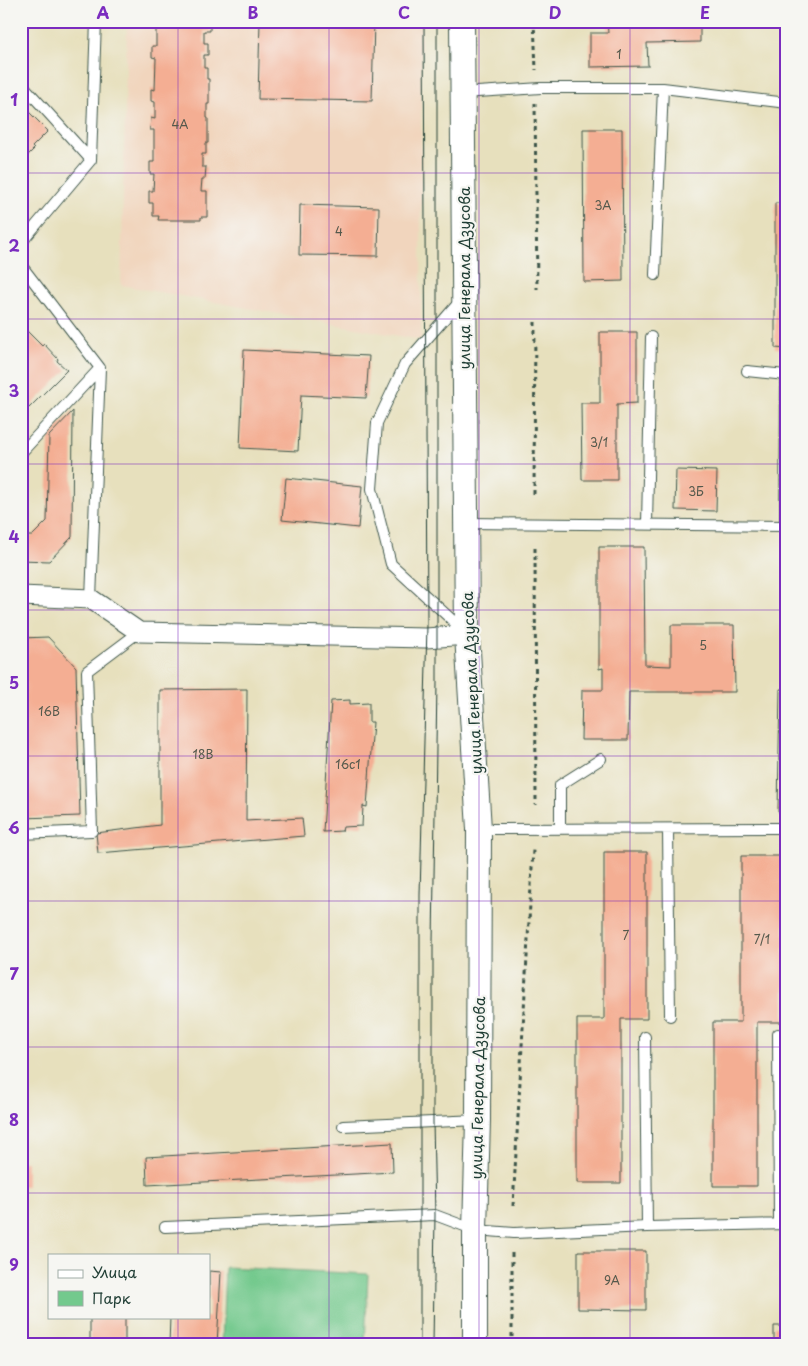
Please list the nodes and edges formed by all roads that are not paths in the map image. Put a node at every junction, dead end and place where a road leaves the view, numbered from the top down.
1 (96, 21) edge
2 (462, 21) edge
3 (21, 83) edge
4 (663, 88) junction
5 (462, 93) junction
6 (787, 103) edge
7 (91, 160) junction
8 (21, 243) edge
9 (21, 265) edge
10 (655, 275) dead end
11 (463, 297) junction
12 (651, 337) dead end
13 (100, 368) junction
14 (747, 371) dead end
15 (21, 454) edge
16 (466, 523) junction
17 (647, 524) junction
18 (786, 526) edge
19 (21, 596) edge
20 (92, 599) junction
21 (139, 632) junction
22 (467, 635) junction
23 (601, 760) dead end
24 (787, 828) edge
25 (479, 829) junction
26 (560, 829) junction
27 (668, 829) junction
28 (21, 834) edge
29 (670, 1016) dead end
30 (778, 1034) dead end
31 (645, 1037) dead end
32 (478, 1120) junction
33 (343, 1126) dead end
34 (783, 1224) edge
35 (165, 1227) dead end
36 (648, 1227) junction
37 (475, 1230) junction
38 (476, 1345) edge

1 - 7 lane
2 - 5 street, улица Генерала Дзусова
3 - 7 lane
4 - 5 lane
4 - 6 lane
4 - 10 lane
5 - 11 street, улица Генерала Дзусова
7 - 8 lane
9 - 13 lane
11 - 16 street, улица Генерала Дзусова
11 - 22 lane
12 - 17 lane
13 - 15 lane
13 - 20 lane
14 - 18 lane
16 - 17 lane
16 - 22 street, улица Генерала Дзусова
17 - 18 lane
19 - 20 street
20 - 21 street
21 - 22 street
21 - 28 lane
22 - 25 street, улица Генерала Дзусова
23 - 26 lane
24 - 27 lane
25 - 26 lane
25 - 32 street, улица Генерала Дзусова
26 - 27 lane
27 - 29 lane
30 - 34 lane
31 - 36 lane
32 - 33 lane
32 - 37 street, улица Генерала Дзусова
34 - 36 lane
35 - 37 lane
36 - 37 lane
37 - 38 street, улица Генерала Дзусова

